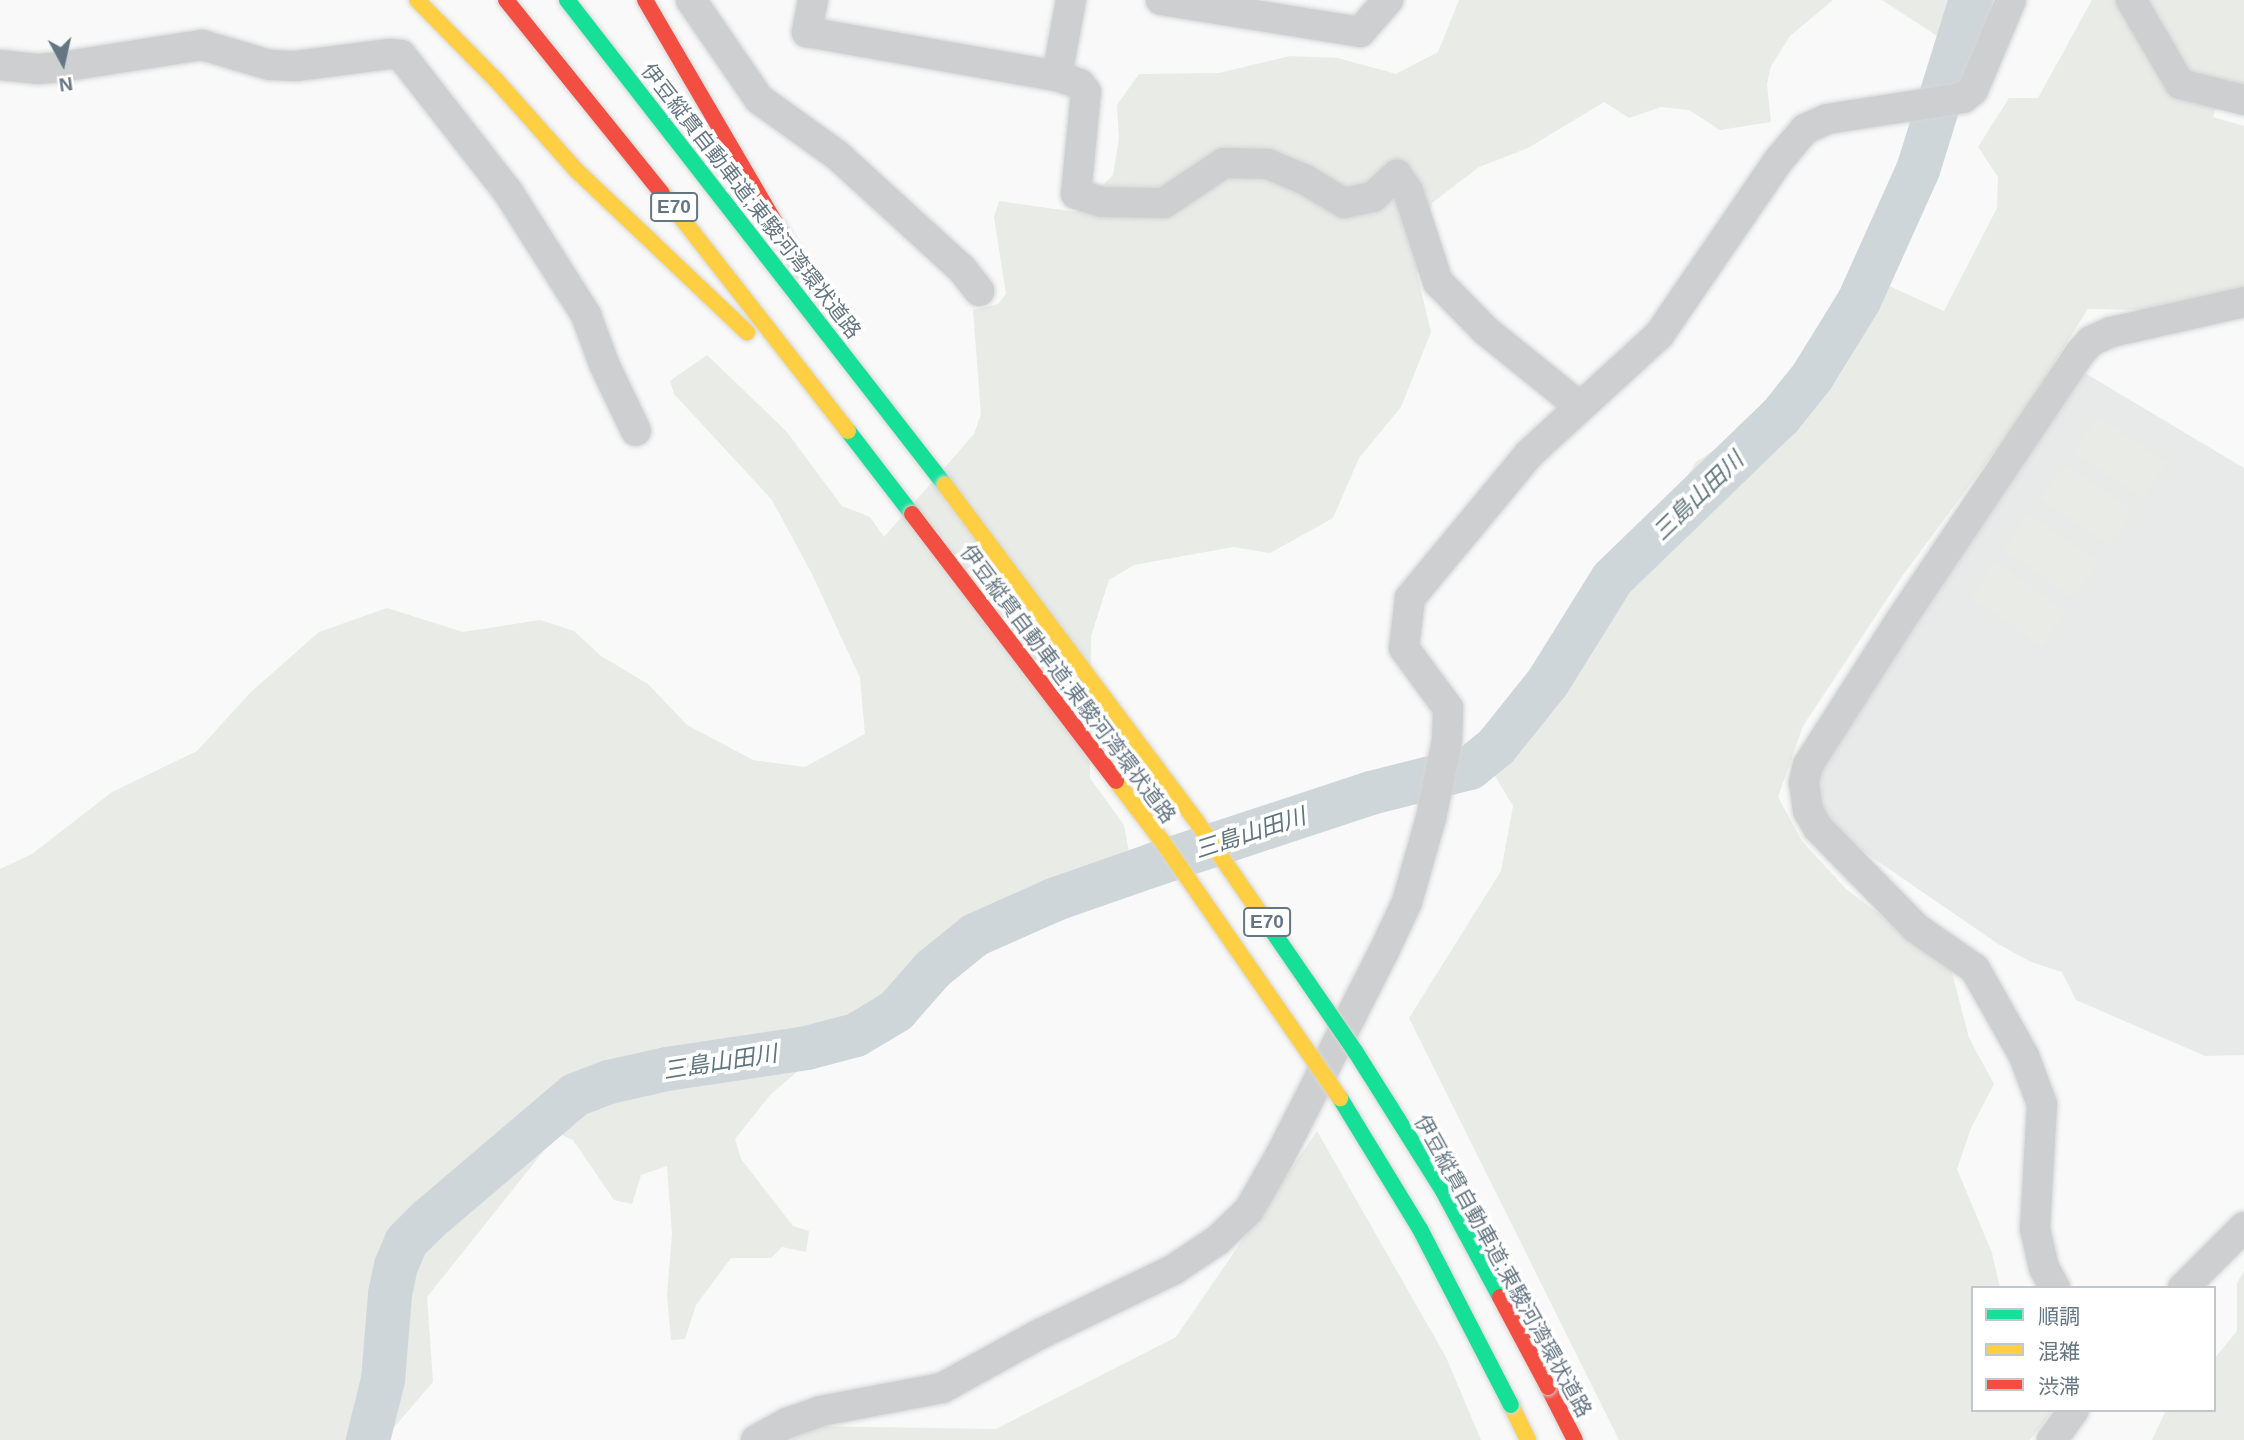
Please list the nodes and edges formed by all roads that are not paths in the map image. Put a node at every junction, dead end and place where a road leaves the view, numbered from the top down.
1 (417, 0) edge
2 (506, 0) edge
3 (567, 0) edge
4 (645, 0) edge
5 (691, 0) edge
6 (813, 0) edge
7 (1071, 0) edge
8 (1161, 0) edge
9 (1388, 0) edge
10 (2131, 0) edge
11 (2014, 3) edge
12 (0, 65) edge
13 (1057, 76) junction
14 (2244, 100) edge
15 (979, 291) dead end
16 (2244, 302) edge
17 (874, 392) junction
18 (1580, 407) junction
19 (838, 417) junction
20 (636, 431) dead end
21 (2244, 1227) edge
22 (2054, 1286) edge
23 (2185, 1286) edge
24 (2073, 1412) edge
25 (756, 1440) edge
26 (1528, 1440) edge
27 (1575, 1440) edge
28 (2052, 1440) edge

1 - 19 highway
2 - 19 highway, 伊豆縦貫自動車道;東駿河湾環状道路 / E70
3 - 17 highway, 伊豆縦貫自動車道;東駿河湾環状道路 / E70
4 - 17 highway
5 - 15 street
6 - 13 street
7 - 13 street
8 - 9 street
10 - 14 street
11 - 18 street
12 - 20 street
13 - 18 street
16 - 22 street
17 - 27 highway, 伊豆縦貫自動車道;東駿河湾環状道路 / E70, bridge
18 - 25 street
19 - 26 highway, 伊豆縦貫自動車道;東駿河湾環状道路 / E70, bridge
21 - 23 street
24 - 28 street

